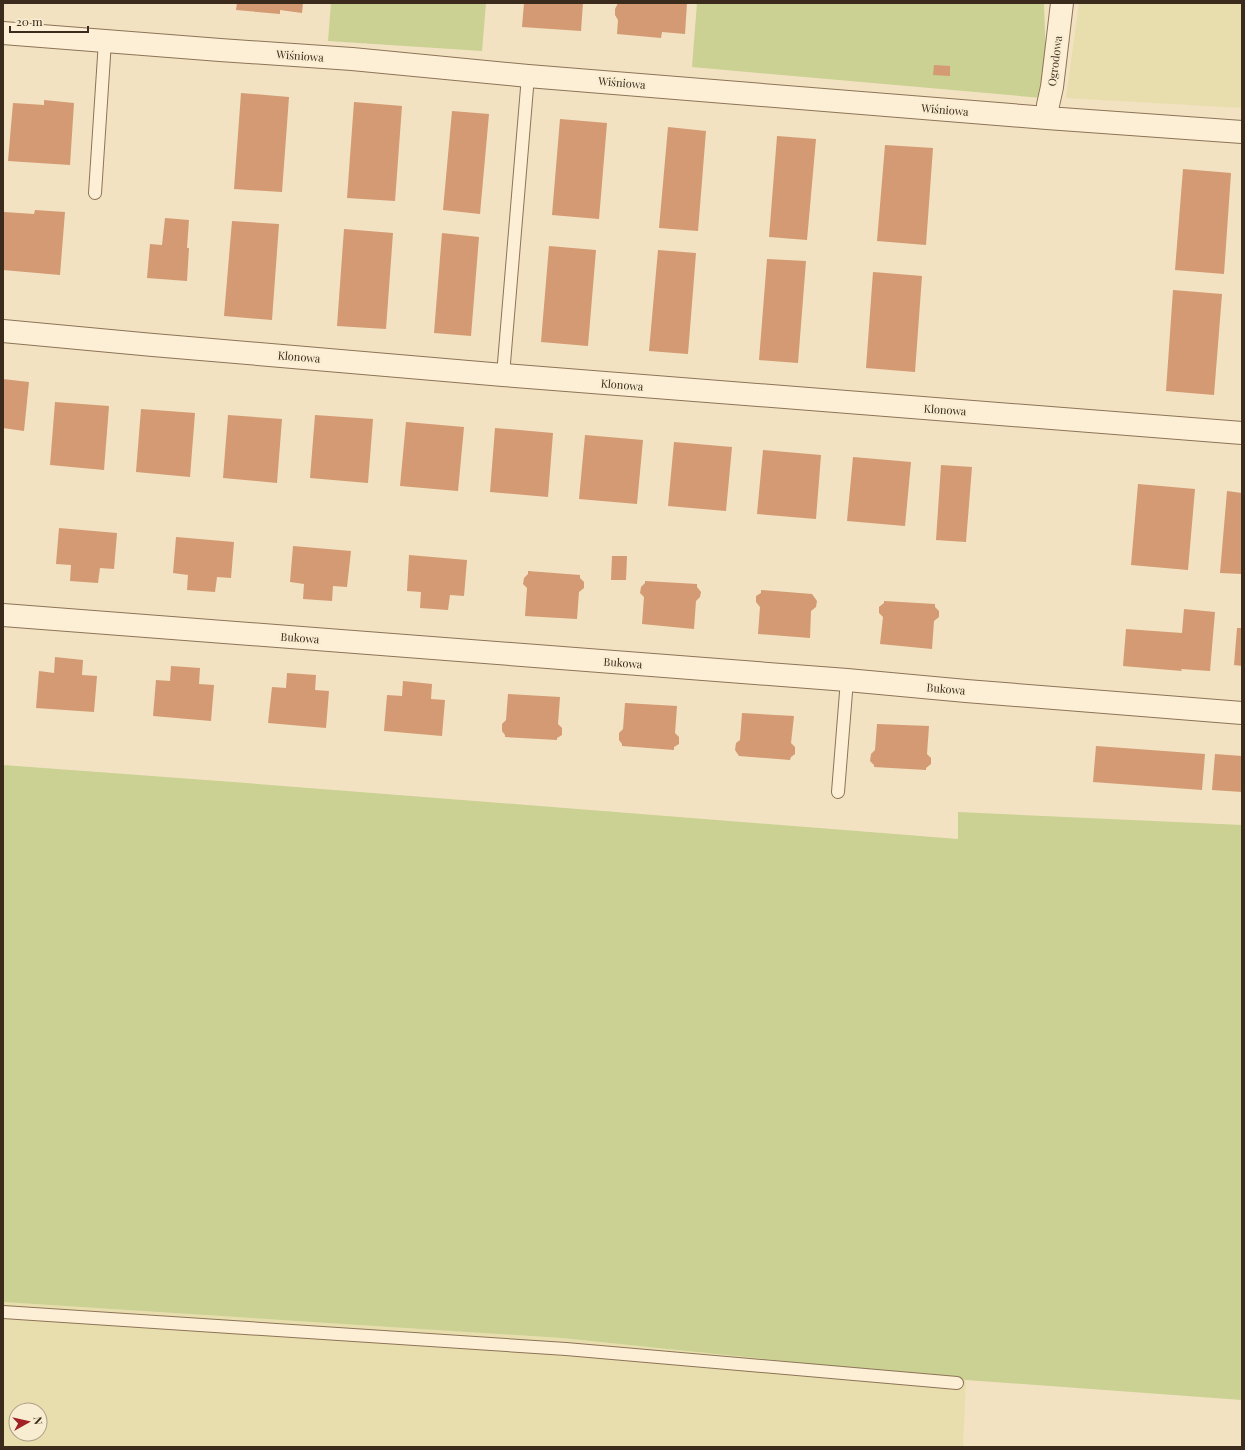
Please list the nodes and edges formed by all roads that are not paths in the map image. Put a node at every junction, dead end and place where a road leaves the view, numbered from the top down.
1 (1062, 3) edge
2 (3, 33) edge
3 (105, 41) junction
4 (528, 76) junction
5 (1047, 118) junction
6 (1242, 132) edge
7 (95, 194) dead end
8 (3, 330) edge
9 (503, 375) junction
10 (1242, 433) edge
11 (3, 615) edge
12 (847, 680) junction
13 (1242, 713) edge
14 (838, 792) dead end
15 (3, 1312) edge
16 (957, 1383) dead end

1 - 5 street, Ogrodowa
2 - 3 street, Wiśniowa
3 - 4 street, Wiśniowa
3 - 7 lane
4 - 5 street, Wiśniowa
4 - 9 lane
5 - 6 street, Wiśniowa
8 - 9 street, Klonowa
9 - 10 street, Klonowa
11 - 12 street, Bukowa
12 - 13 street, Bukowa
12 - 14 lane
15 - 16 lane

